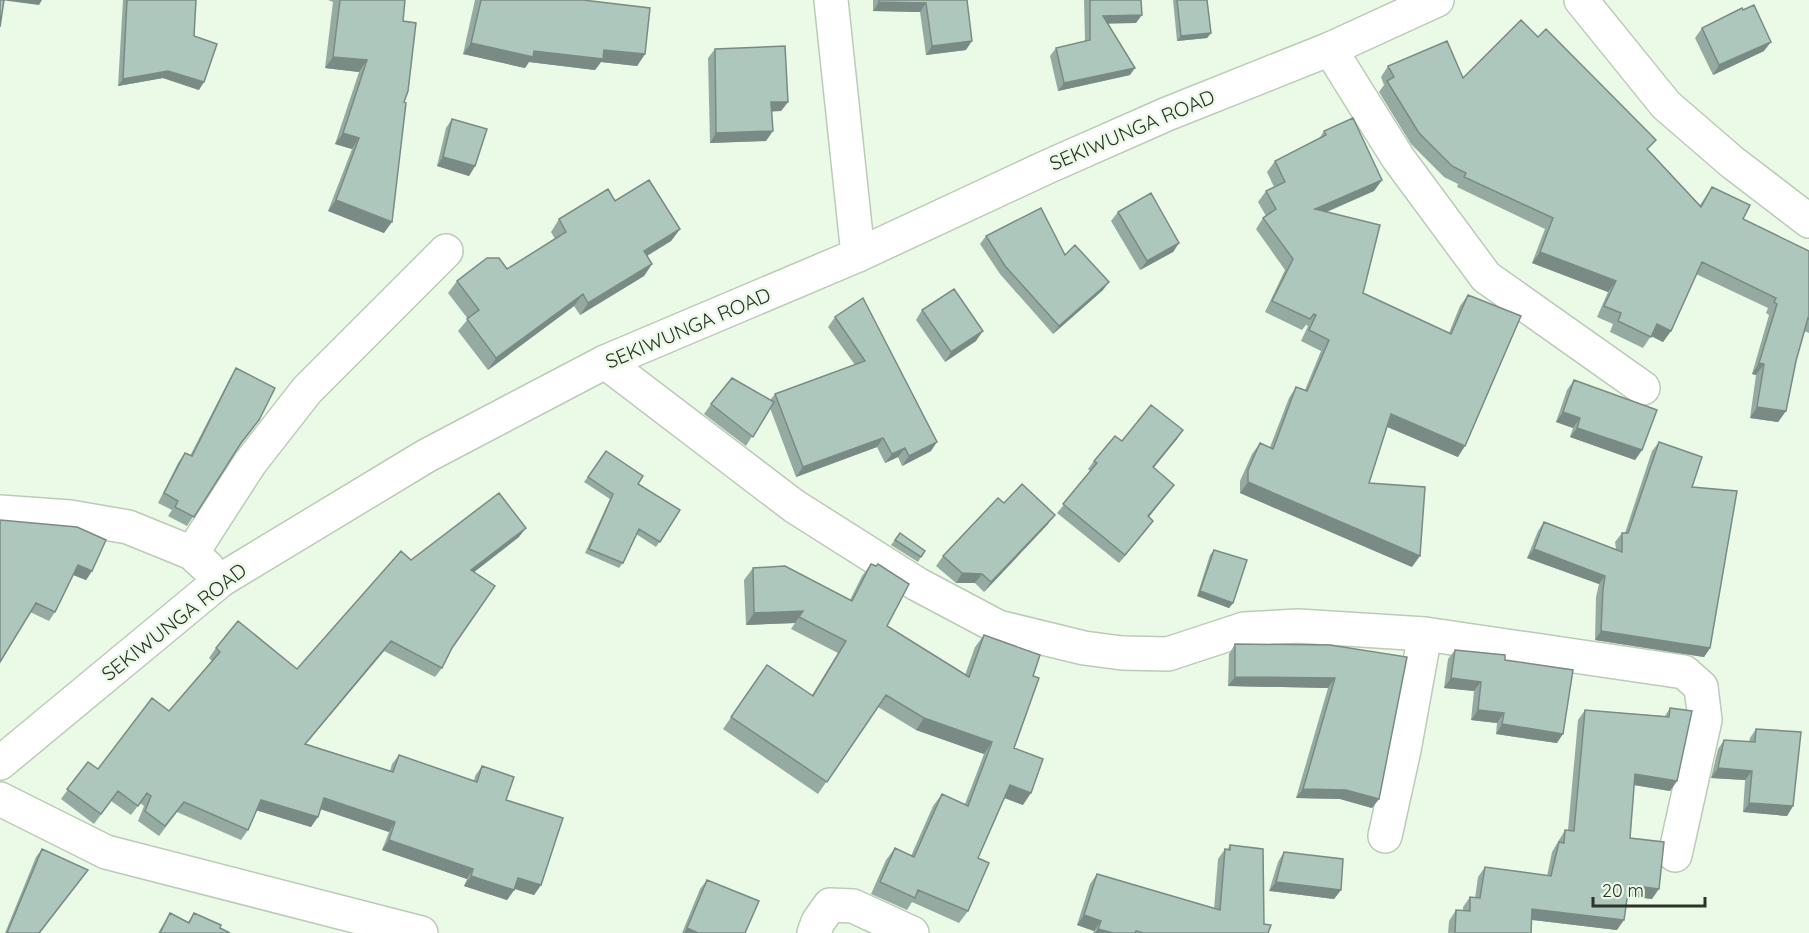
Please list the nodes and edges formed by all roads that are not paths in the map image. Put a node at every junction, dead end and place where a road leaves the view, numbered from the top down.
1 (831, 0) edge
2 (1437, 0) edge
3 (1581, 0) edge
4 (1330, 48) junction
5 (1809, 220) edge
6 (446, 251) dead end
7 (858, 255) junction
8 (605, 362) junction
9 (1643, 388) dead end
10 (0, 512) edge
11 (192, 553) junction
12 (221, 580) junction
13 (1425, 634) junction
14 (0, 763) edge
15 (0, 799) edge
16 (1385, 836) dead end
17 (1675, 855) dead end
18 (422, 933) edge
19 (814, 933) edge
20 (912, 933) edge

1 - 7 street
2 - 4 street, SEKIWUNGA ROAD
3 - 5 street
4 - 7 street, SEKIWUNGA ROAD
4 - 9 street
6 - 11 street
7 - 8 street, SEKIWUNGA ROAD
8 - 12 street, SEKIWUNGA ROAD
8 - 13 street
10 - 11 street
11 - 12 street
12 - 14 street, SEKIWUNGA ROAD
13 - 16 street
13 - 17 street
15 - 18 street
19 - 20 street

